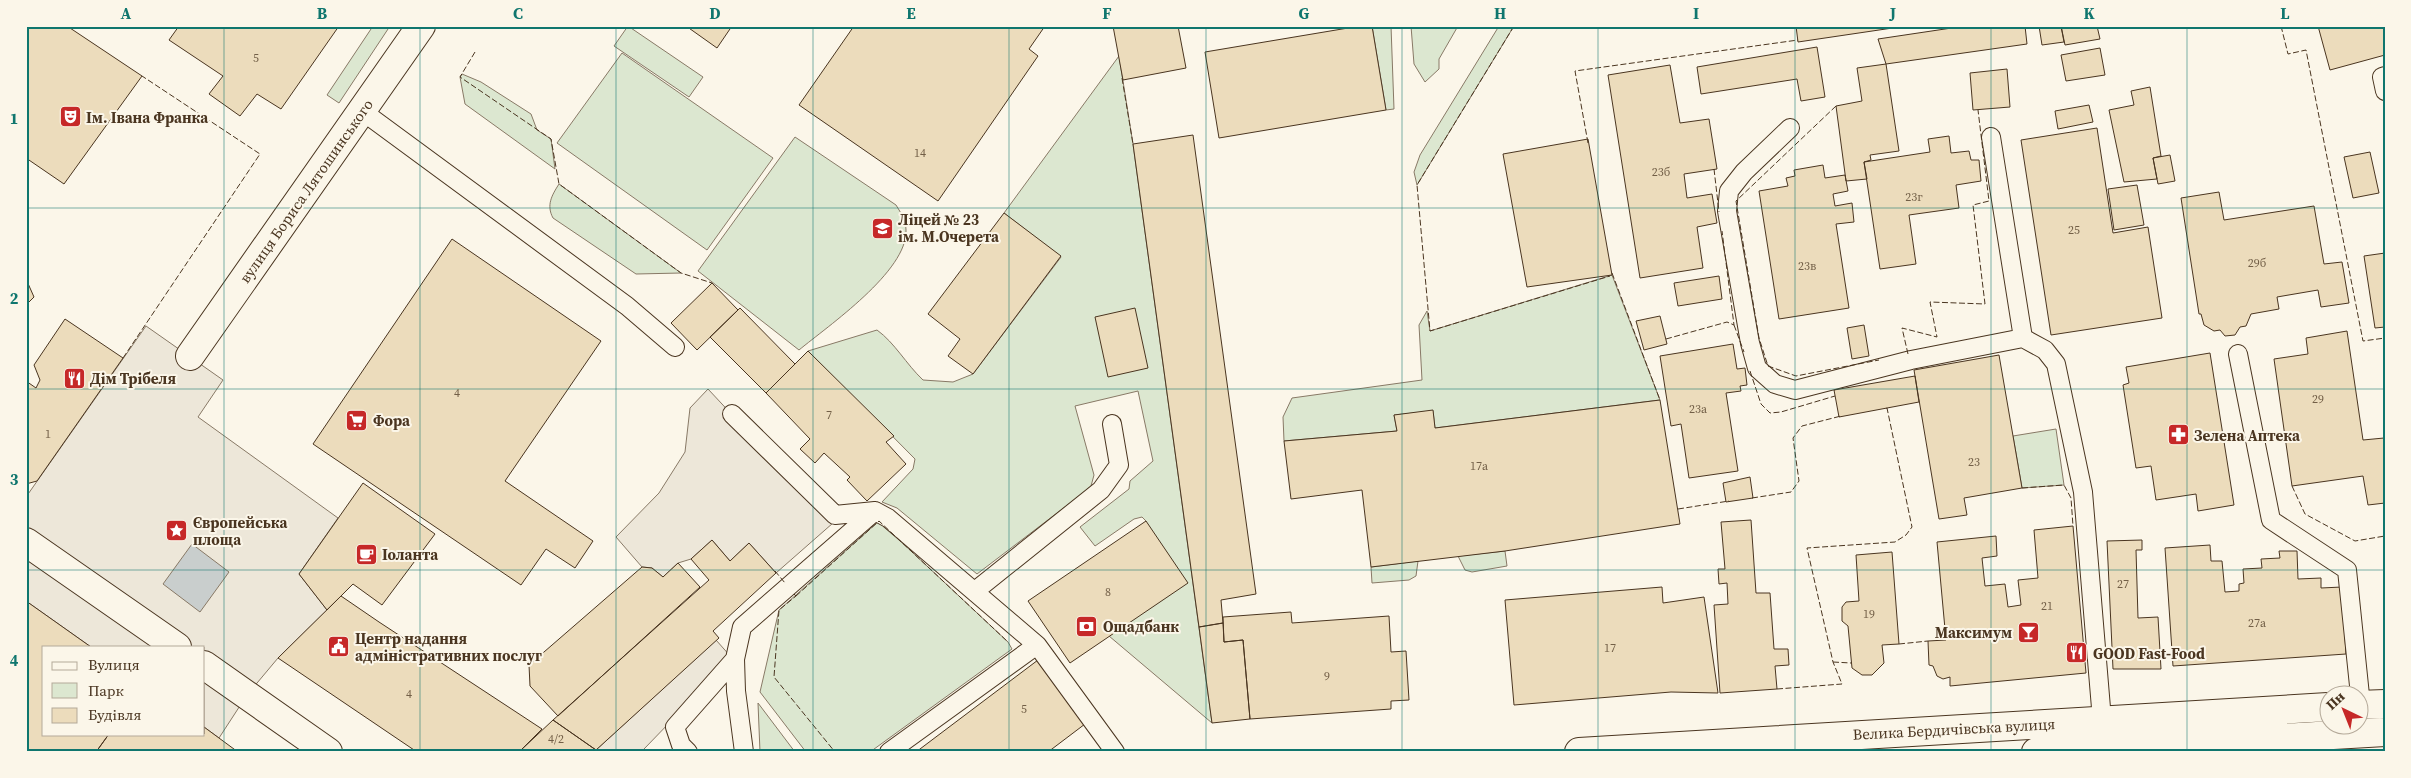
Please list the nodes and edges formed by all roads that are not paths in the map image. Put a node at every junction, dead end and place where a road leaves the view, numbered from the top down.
1 (421, 26) edge
2 (2385, 76) edge
3 (2385, 91) edge
4 (362, 111) junction
5 (1790, 128) dead end
6 (1990, 137) dead end
7 (2023, 338) junction
8 (675, 347) dead end
9 (2238, 354) dead end
10 (190, 356) dead end
11 (732, 414) dead end
12 (1112, 424) dead end
13 (875, 511) junction
14 (26, 542) edge
15 (975, 591) junction
16 (1037, 645) junction
17 (176, 646) edge
18 (735, 659) junction
19 (205, 666) edge
20 (2365, 686) edge
21 (2318, 708) edge
22 (2102, 720) junction
23 (2385, 732) edge
24 (328, 752) edge
25 (688, 752) edge
26 (744, 752) edge
27 (889, 752) edge
28 (1115, 752) edge
29 (1580, 752) edge
30 (2036, 752) edge

1 - 4 main road, вулиця Бориса Лятошинського
2 - 3 lane
4 - 8 lane
4 - 10 main road, вулиця Бориса Лятошинського
5 - 7 lane
6 - 7 lane
7 - 22 lane
9 - 20 lane
11 - 13 lane
12 - 15 lane
13 - 15 lane
13 - 18 lane
14 - 17 main road
15 - 16 lane
16 - 27 lane
16 - 28 lane
18 - 25 lane
18 - 26 lane
19 - 24 main road
21 - 22 main road, Велика Бердичівська вулиця
22 - 29 main road, Велика Бердичівська вулиця
23 - 30 main road, Велика Бердичівська вулиця

